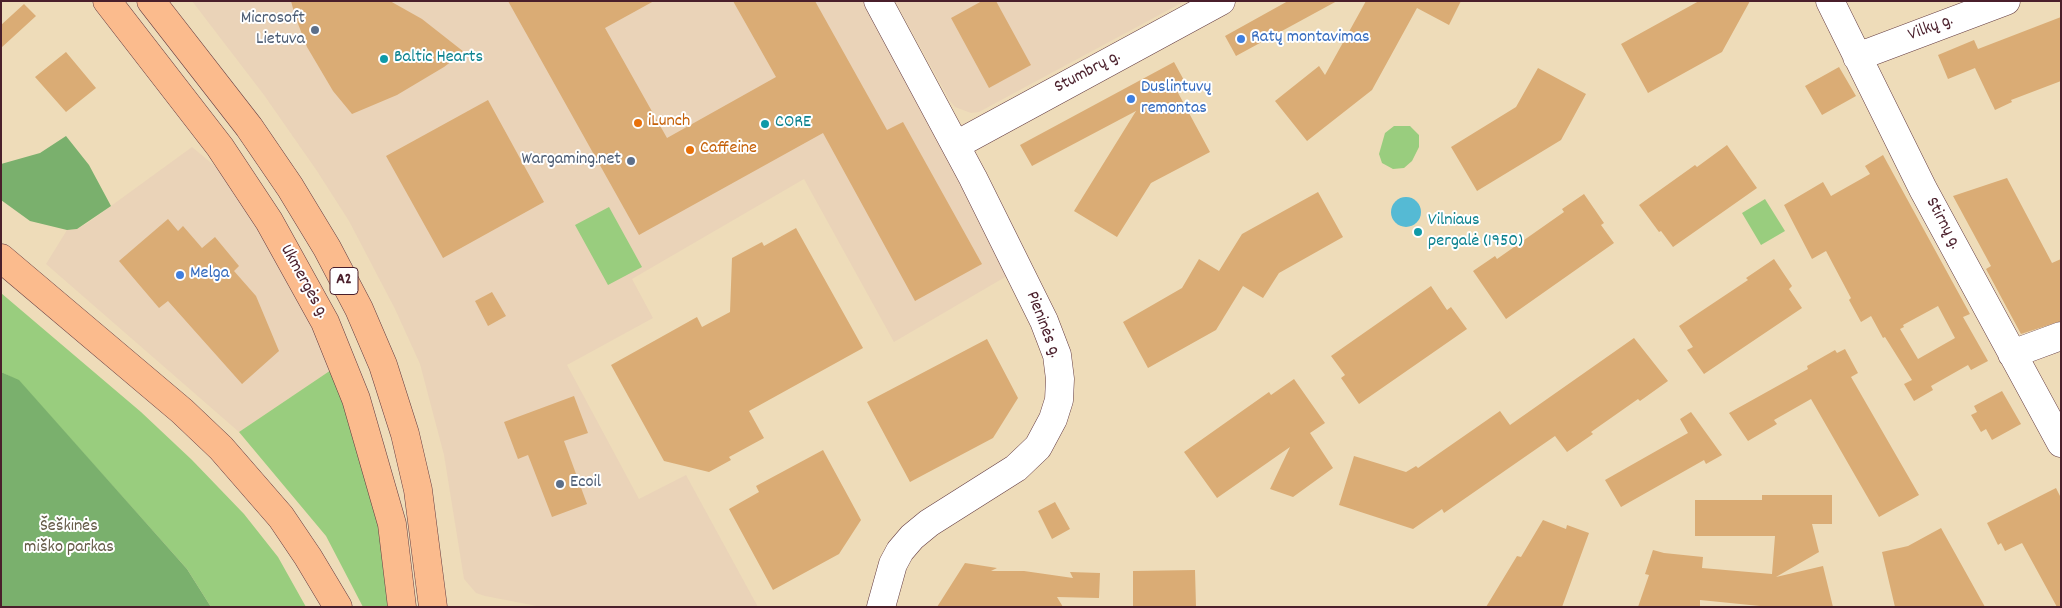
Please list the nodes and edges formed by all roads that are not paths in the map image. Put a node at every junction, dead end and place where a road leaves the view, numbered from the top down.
1 (107, 1) edge
2 (151, 1) edge
3 (878, 1) edge
4 (1221, 1) edge
5 (1830, 1) edge
6 (2006, 1) edge
7 (1857, 57) junction
8 (956, 145) junction
9 (1, 258) edge
10 (2061, 336) edge
11 (2012, 354) junction
12 (2061, 443) edge
13 (338, 607) edge
14 (402, 607) edge
15 (433, 607) edge
16 (881, 607) edge

1 - 14 highway, Ukmergės g. / A2
2 - 15 highway, Ukmergės g. / A2
3 - 8 street, Pieninės g.
4 - 8 street, Stumbrų g.
5 - 7 street, Stirnų g.
6 - 7 street, Vilkų g.
7 - 11 street, Stirnų g.
8 - 16 street, Pieninės g.
9 - 13 highway
10 - 11 street
11 - 12 street, Stirnų g.

